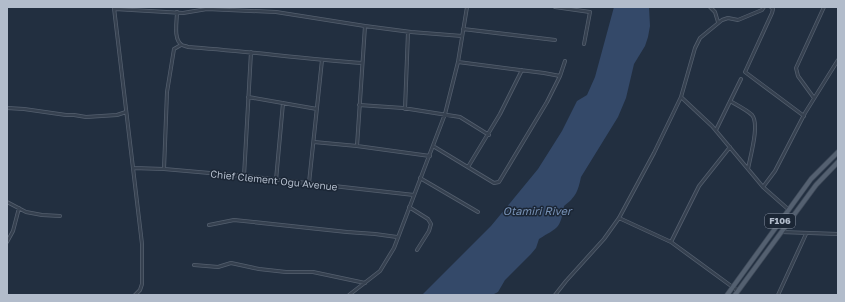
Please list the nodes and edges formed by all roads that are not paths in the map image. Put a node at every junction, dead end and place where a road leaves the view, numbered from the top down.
1 (257, 7) edge
2 (467, 7) edge
3 (555, 7) edge
4 (710, 7) edge
5 (764, 7) edge
6 (771, 7) edge
7 (824, 7) edge
8 (114, 8) edge
9 (216, 8) edge
10 (178, 12) junction
11 (257, 12) junction
12 (718, 22) junction
13 (365, 26) junction
14 (463, 29) junction
15 (408, 32) junction
16 (462, 36) junction
17 (554, 40) dead end
18 (181, 44) junction
19 (584, 44) dead end
20 (251, 52) junction
21 (322, 60) junction
22 (838, 60) edge
23 (565, 61) dead end
24 (458, 62) junction
25 (362, 64) junction
26 (522, 70) junction
27 (560, 76) junction
28 (741, 79) dead end
29 (248, 97) junction
30 (681, 97) junction
31 (814, 98) junction
32 (730, 101) junction
33 (283, 103) junction
34 (359, 105) junction
35 (7, 108) edge
36 (317, 109) junction
37 (405, 109) junction
38 (126, 112) junction
39 (445, 114) junction
40 (804, 116) junction
41 (716, 130) junction
42 (488, 135) junction
43 (314, 142) junction
44 (357, 146) junction
45 (433, 146) junction
46 (730, 147) junction
47 (838, 152) edge
48 (430, 156) junction
49 (838, 162) edge
50 (468, 167) junction
51 (133, 168) junction
52 (164, 169) junction
53 (748, 169) junction
54 (244, 176) junction
55 (420, 178) junction
56 (276, 180) junction
57 (309, 183) junction
58 (763, 187) junction
59 (414, 195) junction
60 (7, 202) edge
61 (409, 207) junction
62 (19, 208) junction
63 (789, 210) junction
64 (478, 212) dead end
65 (60, 216) dead end
66 (619, 218) junction
67 (209, 225) dead end
68 (781, 232) junction
69 (806, 234) junction
70 (838, 234) edge
71 (397, 237) junction
72 (7, 242) edge
73 (671, 242) junction
74 (417, 250) dead end
75 (194, 265) dead end
76 (366, 283) junction
77 (732, 287) junction
78 (736, 293) edge
79 (136, 294) edge
80 (349, 295) edge
81 (555, 295) edge
82 (727, 295) edge
83 (778, 295) edge

1 - 11 street
2 - 14 street
3 - 19 street
4 - 12 street
5 - 12 street
6 - 40 street
7 - 31 street
8 - 10 street
8 - 38 street
9 - 10 street
9 - 11 street
10 - 18 street
11 - 13 street
12 - 30 street
13 - 15 street
13 - 25 street
14 - 16 street
14 - 17 street
15 - 16 street
15 - 37 street
16 - 24 street
18 - 20 street
18 - 52 street
20 - 21 street
20 - 29 street
21 - 25 street
21 - 36 street
22 - 31 street
23 - 27 street
24 - 26 street
24 - 39 street
25 - 34 street
26 - 27 street
26 - 42 street
27 - 50 street
28 - 32 street
29 - 33 street
29 - 54 street
30 - 41 street
30 - 66 street
31 - 40 street
32 - 41 street
32 - 53 street
33 - 36 street
33 - 56 street
34 - 37 street
34 - 44 street
35 - 38 street
36 - 43 street
37 - 39 street
38 - 51 street
39 - 42 street
39 - 45 street
40 - 58 street
41 - 46 street
42 - 50 street
43 - 44 street
43 - 57 street
44 - 48 street
45 - 48 street
45 - 50 street
46 - 53 street
46 - 73 street
47 - 63 main road, F106
48 - 55 street
49 - 68 main road, F106
51 - 52 street, Chief Clement Ogu Avenue
51 - 79 street
52 - 54 street, Chief Clement Ogu Avenue
53 - 58 street
54 - 56 street, Chief Clement Ogu Avenue
55 - 59 street
55 - 64 street
56 - 57 street, Chief Clement Ogu Avenue
57 - 59 street, Chief Clement Ogu Avenue
58 - 63 street
59 - 61 street
60 - 62 street
61 - 71 street
61 - 74 street
62 - 65 street
62 - 72 street
63 - 77 main road, F106
66 - 73 street
66 - 81 street
67 - 71 street
68 - 69 street
68 - 78 main road, F106
69 - 70 street
69 - 83 street
71 - 76 street
73 - 77 street
75 - 76 street
76 - 80 street
77 - 78 street
77 - 82 main road, F106

